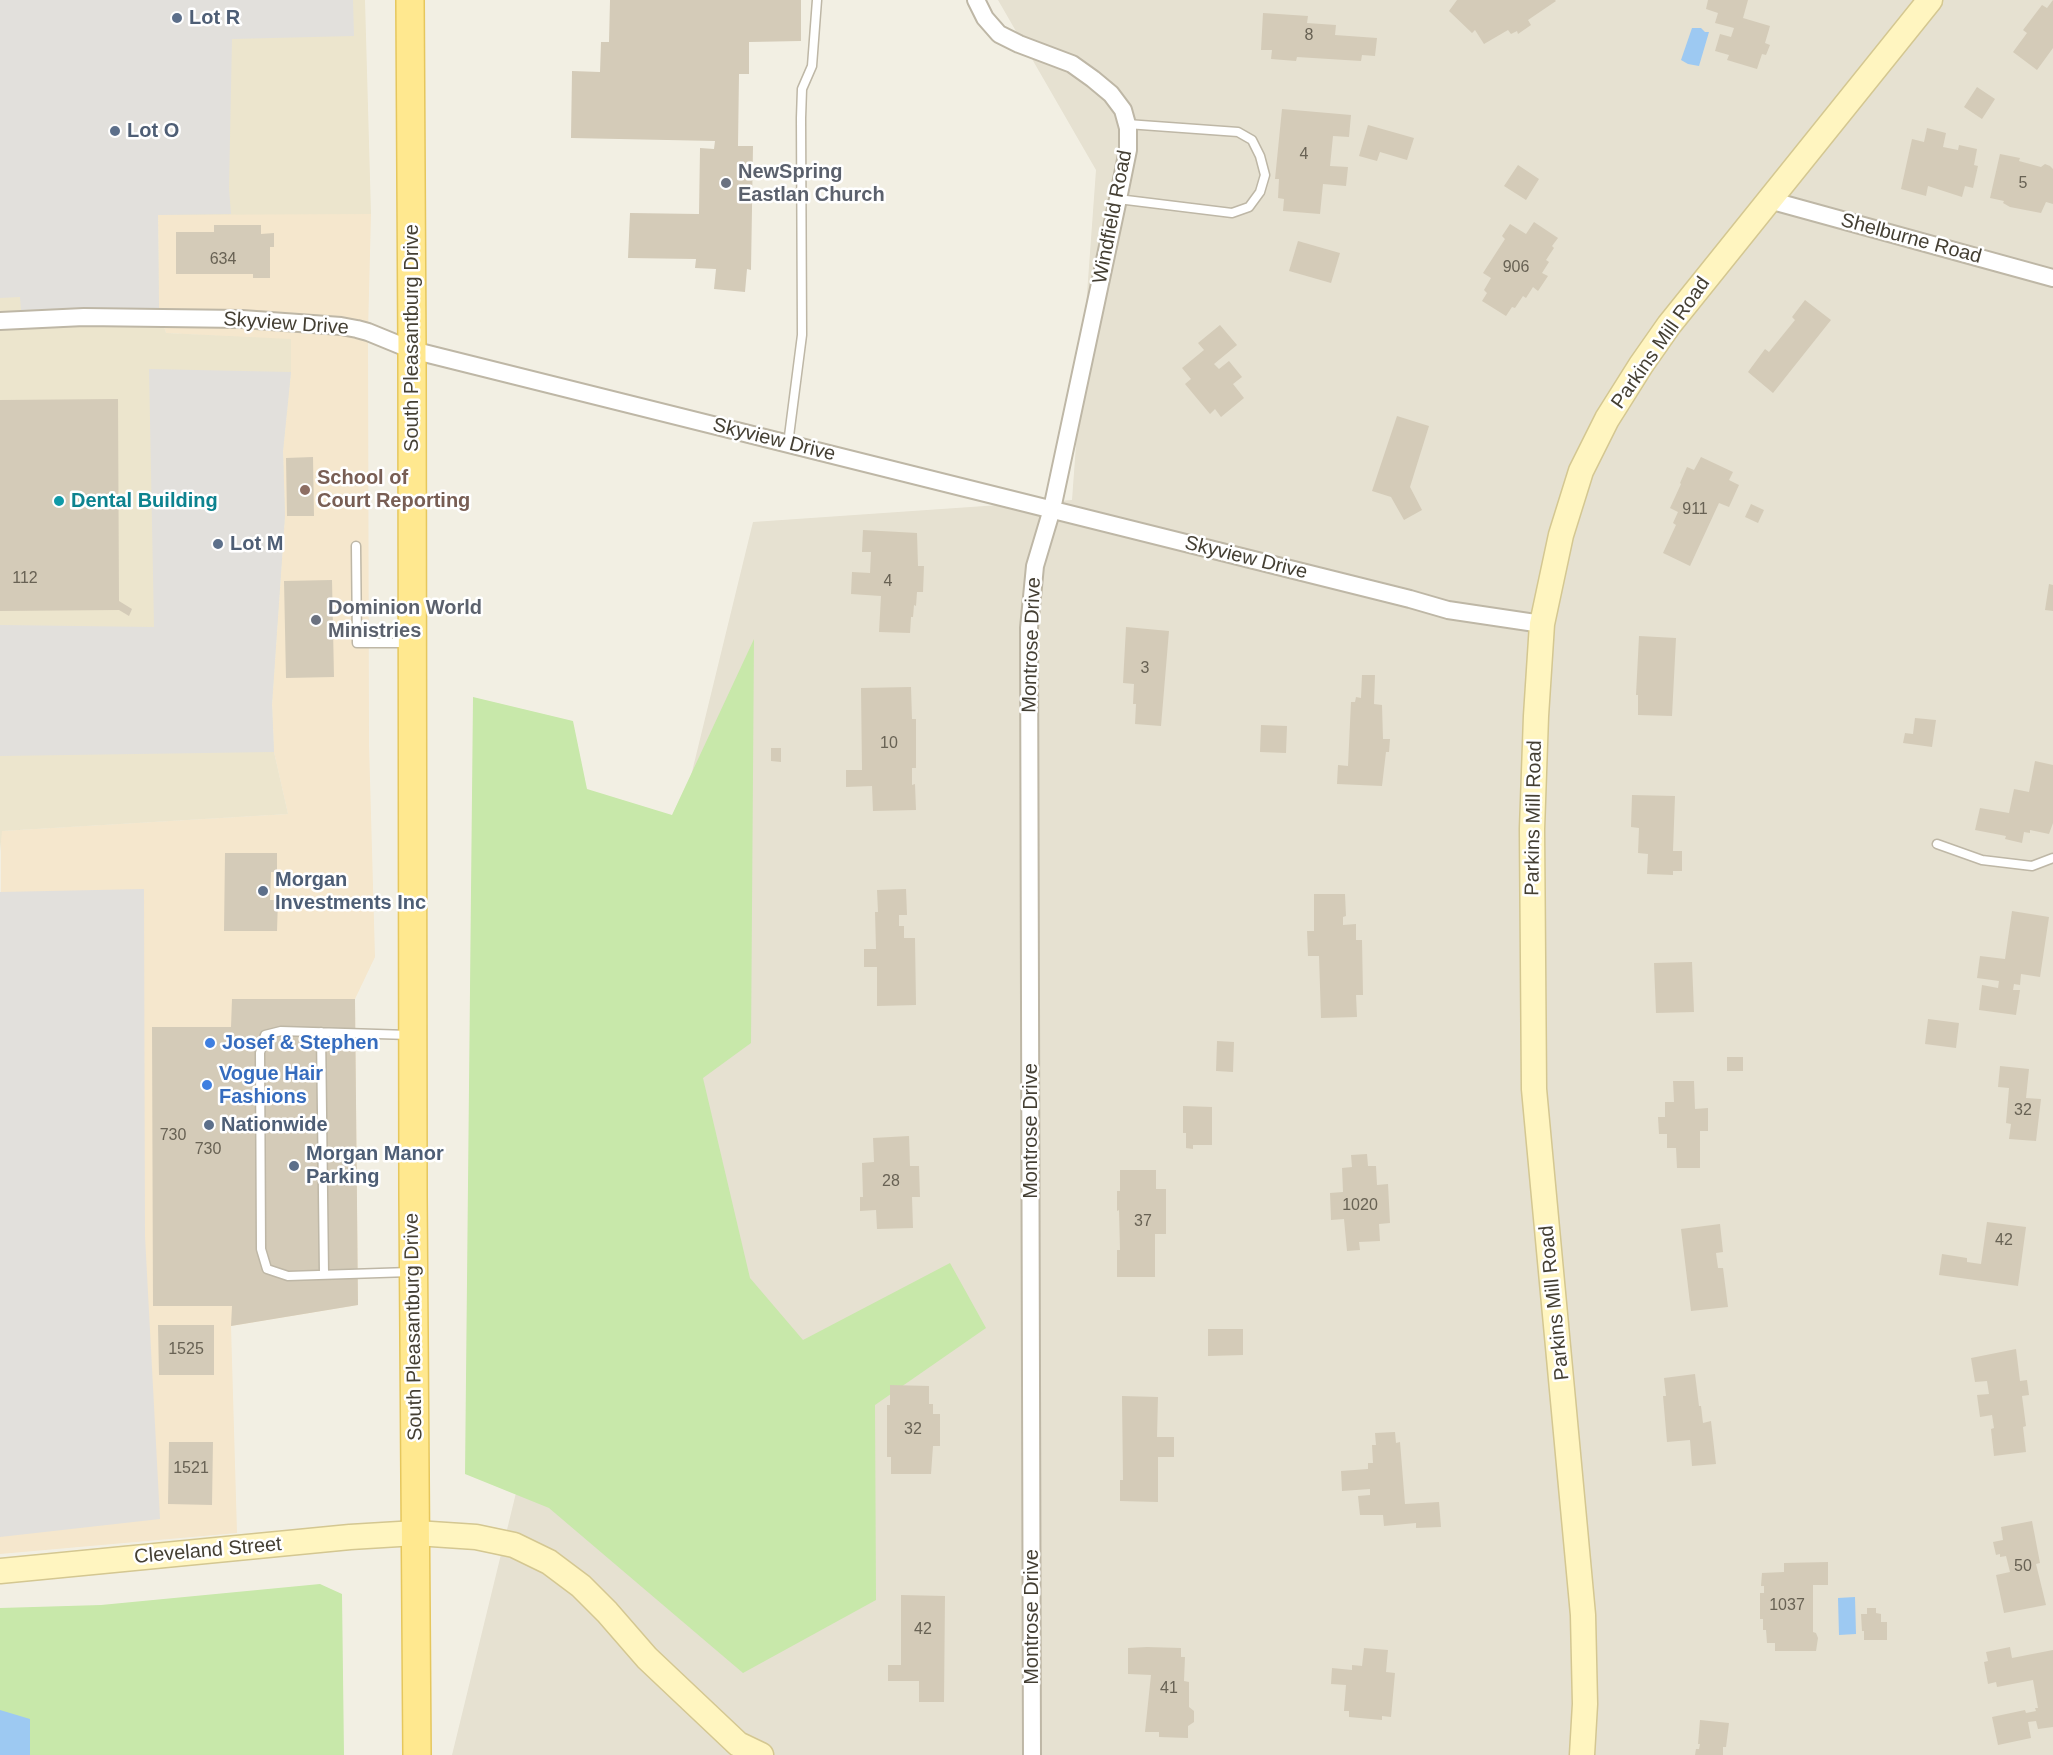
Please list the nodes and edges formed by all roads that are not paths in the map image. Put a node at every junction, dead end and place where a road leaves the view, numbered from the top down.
1 (410, 0) edge
2 (817, 0) edge
3 (976, 0) edge
4 (1930, 0) edge
5 (1127, 124) junction
6 (1118, 199) junction
7 (1769, 200) junction
8 (2053, 278) edge
9 (0, 321) edge
10 (412, 350) junction
11 (788, 444) junction
12 (1052, 509) junction
13 (356, 546) dead end
14 (1542, 624) junction
15 (412, 643) junction
16 (1937, 844) dead end
17 (2053, 858) edge
18 (321, 1032) junction
19 (413, 1035) junction
20 (414, 1272) junction
21 (324, 1274) junction
22 (416, 1533) junction
23 (0, 1571) edge
24 (737, 1749) edge
25 (417, 1755) edge
26 (761, 1755) edge
27 (1032, 1755) edge
28 (1582, 1755) edge

1 - 10 main road, South Pleasantburg Drive
2 - 11 lane
3 - 5 street, Windfield Road
4 - 7 street, Parkins Mill Road
5 - 6 street, Windfield Road
5 - 6 lane
6 - 12 street, Windfield Road
7 - 8 street, Shelburne Road
7 - 14 street, Parkins Mill Road
9 - 10 street, Skyview Drive
10 - 11 street, Skyview Drive
10 - 15 main road, South Pleasantburg Drive
11 - 12 street, Skyview Drive
12 - 14 street, Skyview Drive
12 - 27 street, Montrose Drive
13 - 15 lane
14 - 28 street, Parkins Mill Road
15 - 19 main road, South Pleasantburg Drive
16 - 17 lane
18 - 19 lane
18 - 21 lane
18 - 21 lane
19 - 20 main road, South Pleasantburg Drive
20 - 21 lane
20 - 22 main road, South Pleasantburg Drive
22 - 23 street, Cleveland Street
22 - 24 street, Cleveland Street
22 - 25 main road, South Pleasantburg Drive
24 - 26 street, Cleveland Street

